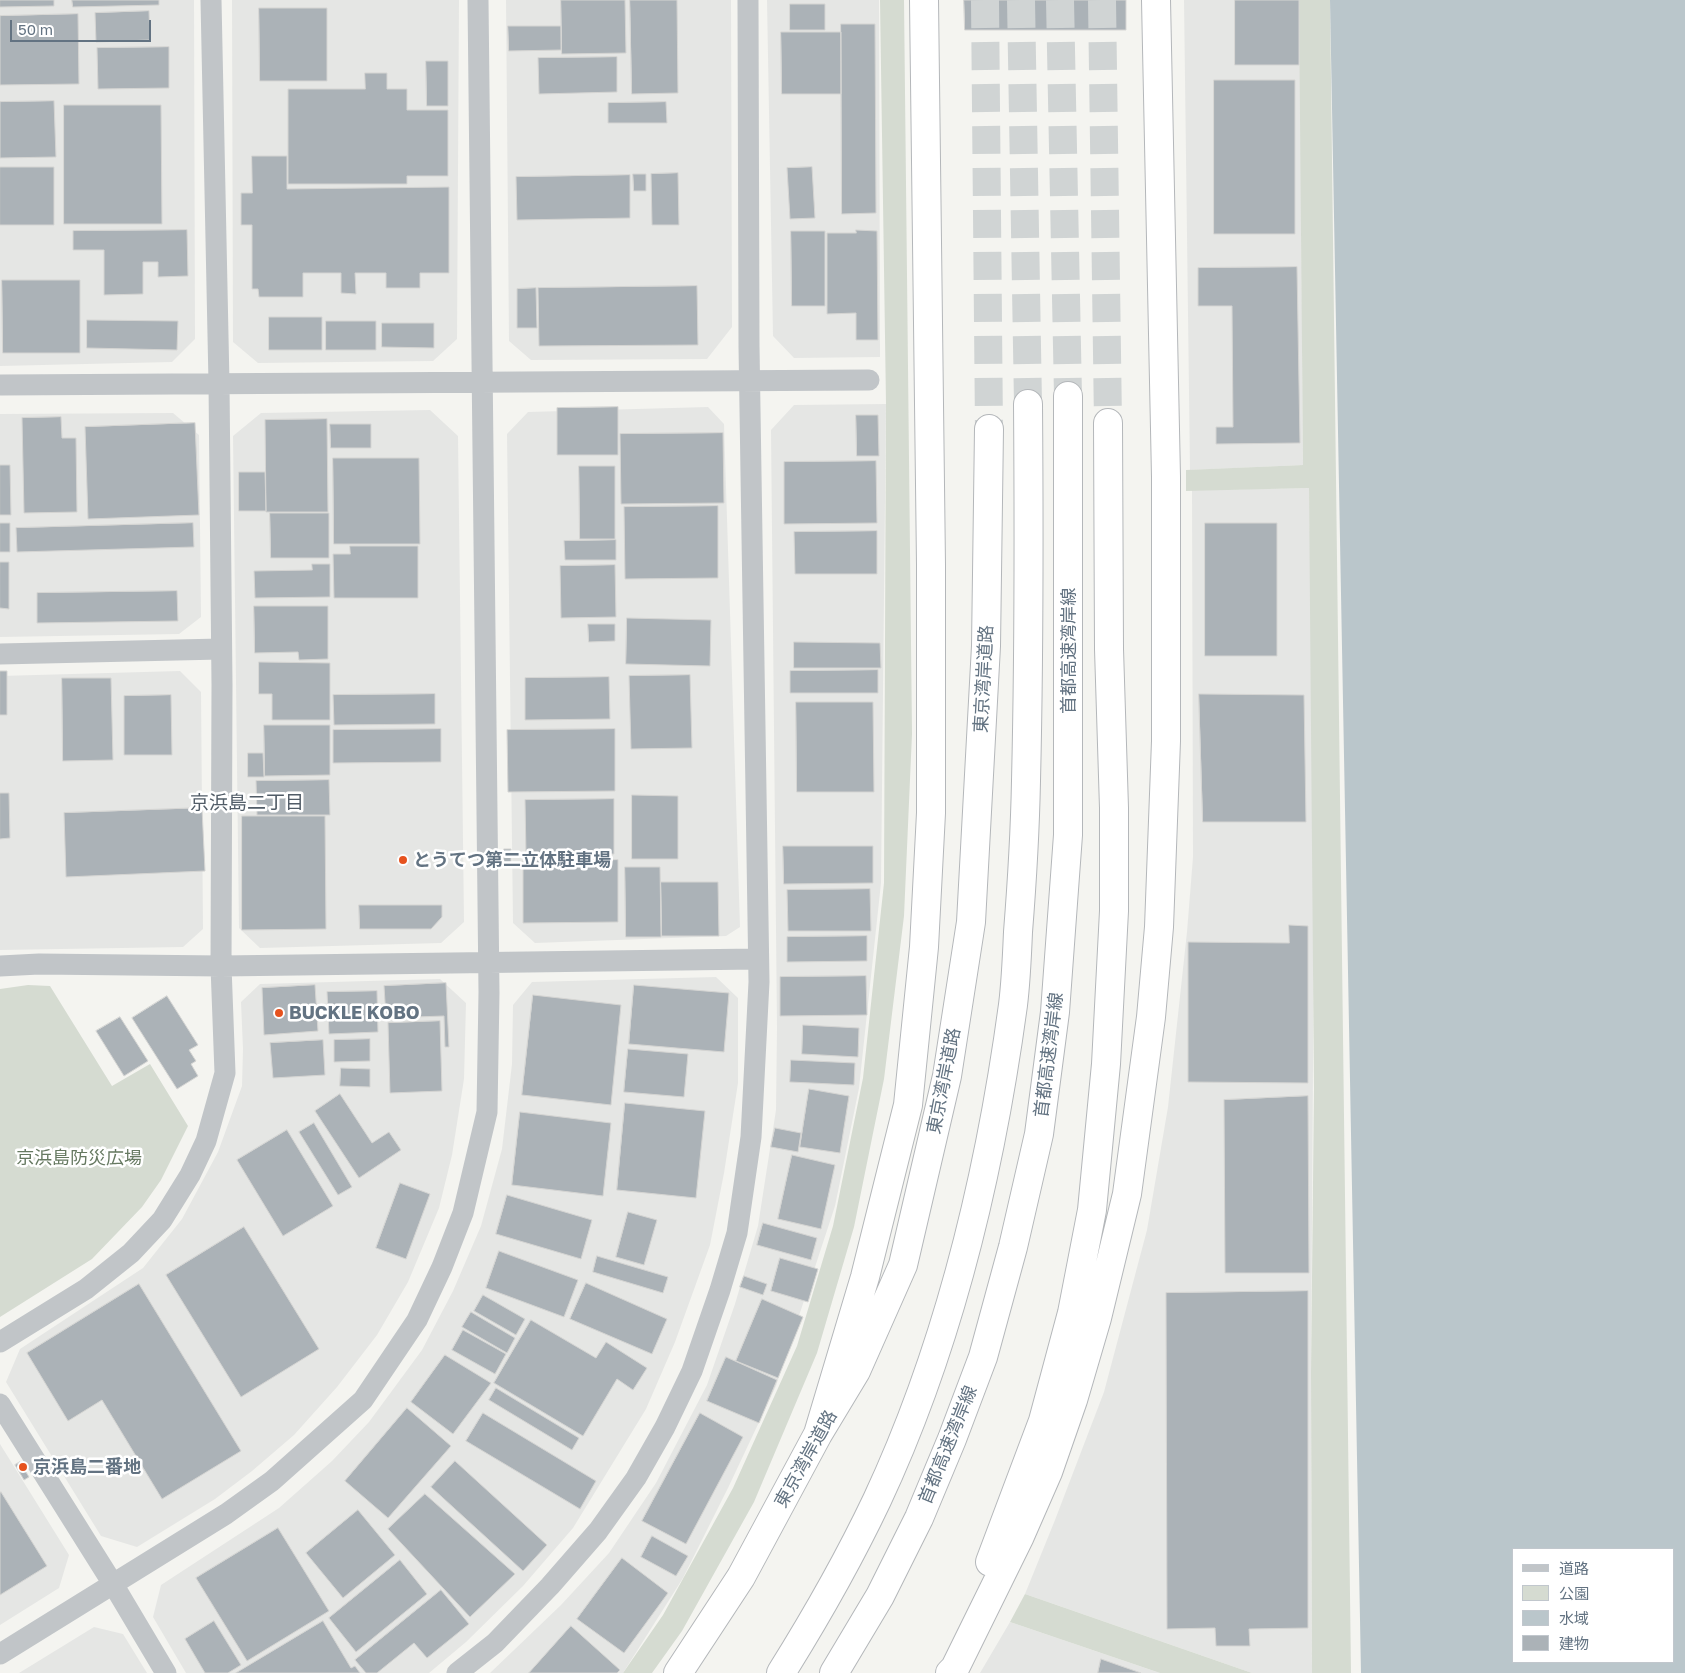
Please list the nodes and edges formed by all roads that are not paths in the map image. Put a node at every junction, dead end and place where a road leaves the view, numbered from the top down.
1 (211, 0) edge
2 (478, 0) edge
3 (748, 0) edge
4 (924, 0) edge
5 (1156, 0) edge
6 (869, 380) dead end
7 (219, 382) junction
8 (750, 382) junction
9 (482, 383) junction
10 (0, 385) edge
11 (1068, 396) tunnel mouth
12 (1028, 404) tunnel mouth
13 (1108, 423) tunnel mouth
14 (989, 429) tunnel mouth
15 (221, 649) junction
16 (0, 654) edge
17 (757, 960) junction
18 (489, 963) junction
19 (0, 966) edge
20 (221, 966) junction
21 (0, 1342) edge
22 (0, 1404) edge
23 (818, 1434) junction
24 (113, 1584) junction
25 (0, 1654) edge
26 (166, 1673) edge
27 (457, 1673) edge
28 (678, 1673) edge
29 (782, 1673) edge
30 (834, 1673) edge
31 (943, 1673) edge
32 (950, 1673) edge

1 - 7 street
2 - 9 street
3 - 8 street
4 - 23 highway
5 - 32 highway
6 - 8 street
7 - 9 street
7 - 10 street
7 - 15 street
8 - 9 street
8 - 17 street
9 - 18 street
11 - 30 highway, 首都高速湾岸線
12 - 29 highway
13 - 31 highway
14 - 23 highway, 東京湾岸道路
15 - 16 street
15 - 20 street
17 - 18 street
17 - 27 street
18 - 20 street
18 - 24 street
19 - 20 street
20 - 21 street
22 - 24 street
23 - 28 highway, 東京湾岸道路
24 - 25 street
24 - 26 street

